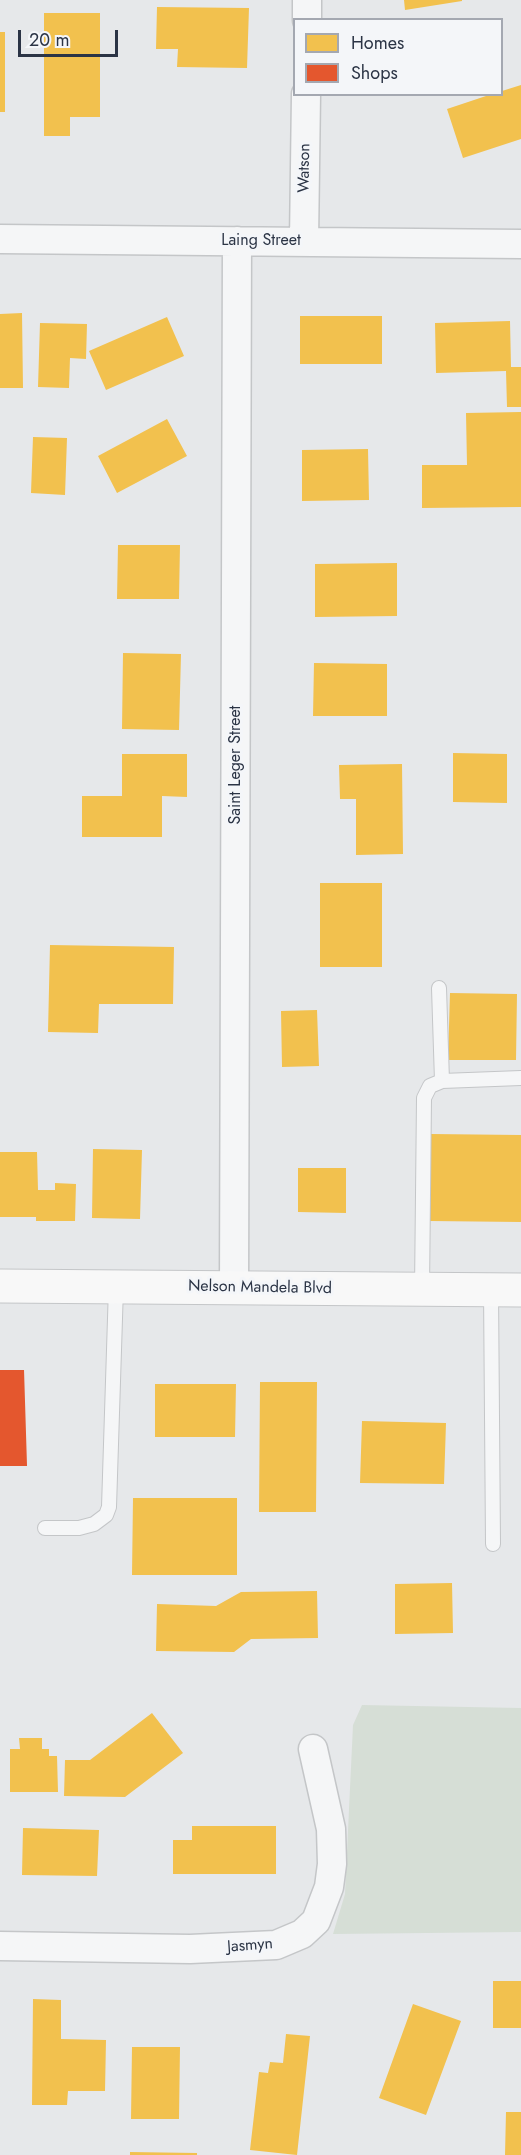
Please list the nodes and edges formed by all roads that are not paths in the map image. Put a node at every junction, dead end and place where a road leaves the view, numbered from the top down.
1 (307, 0) edge
2 (307, 18) edge
3 (306, 96) edge
4 (0, 239) edge
5 (237, 241) junction
6 (304, 241) junction
7 (521, 244) edge
8 (439, 988) dead end
9 (521, 1078) edge
10 (442, 1081) junction
11 (0, 1286) edge
12 (116, 1287) junction
13 (234, 1288) junction
14 (422, 1290) junction
15 (506, 1290) edge
16 (45, 1528) dead end
17 (494, 1544) dead end
18 (313, 1749) dead end
19 (0, 1946) edge

1 - 2 street
3 - 6 street, Watson
4 - 5 street, Laing Street
5 - 6 street, Laing Street
5 - 13 street, Saint Leger Street
6 - 7 street, Laing Street
8 - 10 lane
9 - 10 lane
10 - 14 lane
11 - 12 street, Nelson Mandela Blvd
12 - 13 street, Nelson Mandela Blvd
12 - 16 lane
13 - 14 street, Nelson Mandela Blvd
14 - 15 street, Nelson Mandela Blvd
15 - 17 lane
18 - 19 street, Jasmyn

